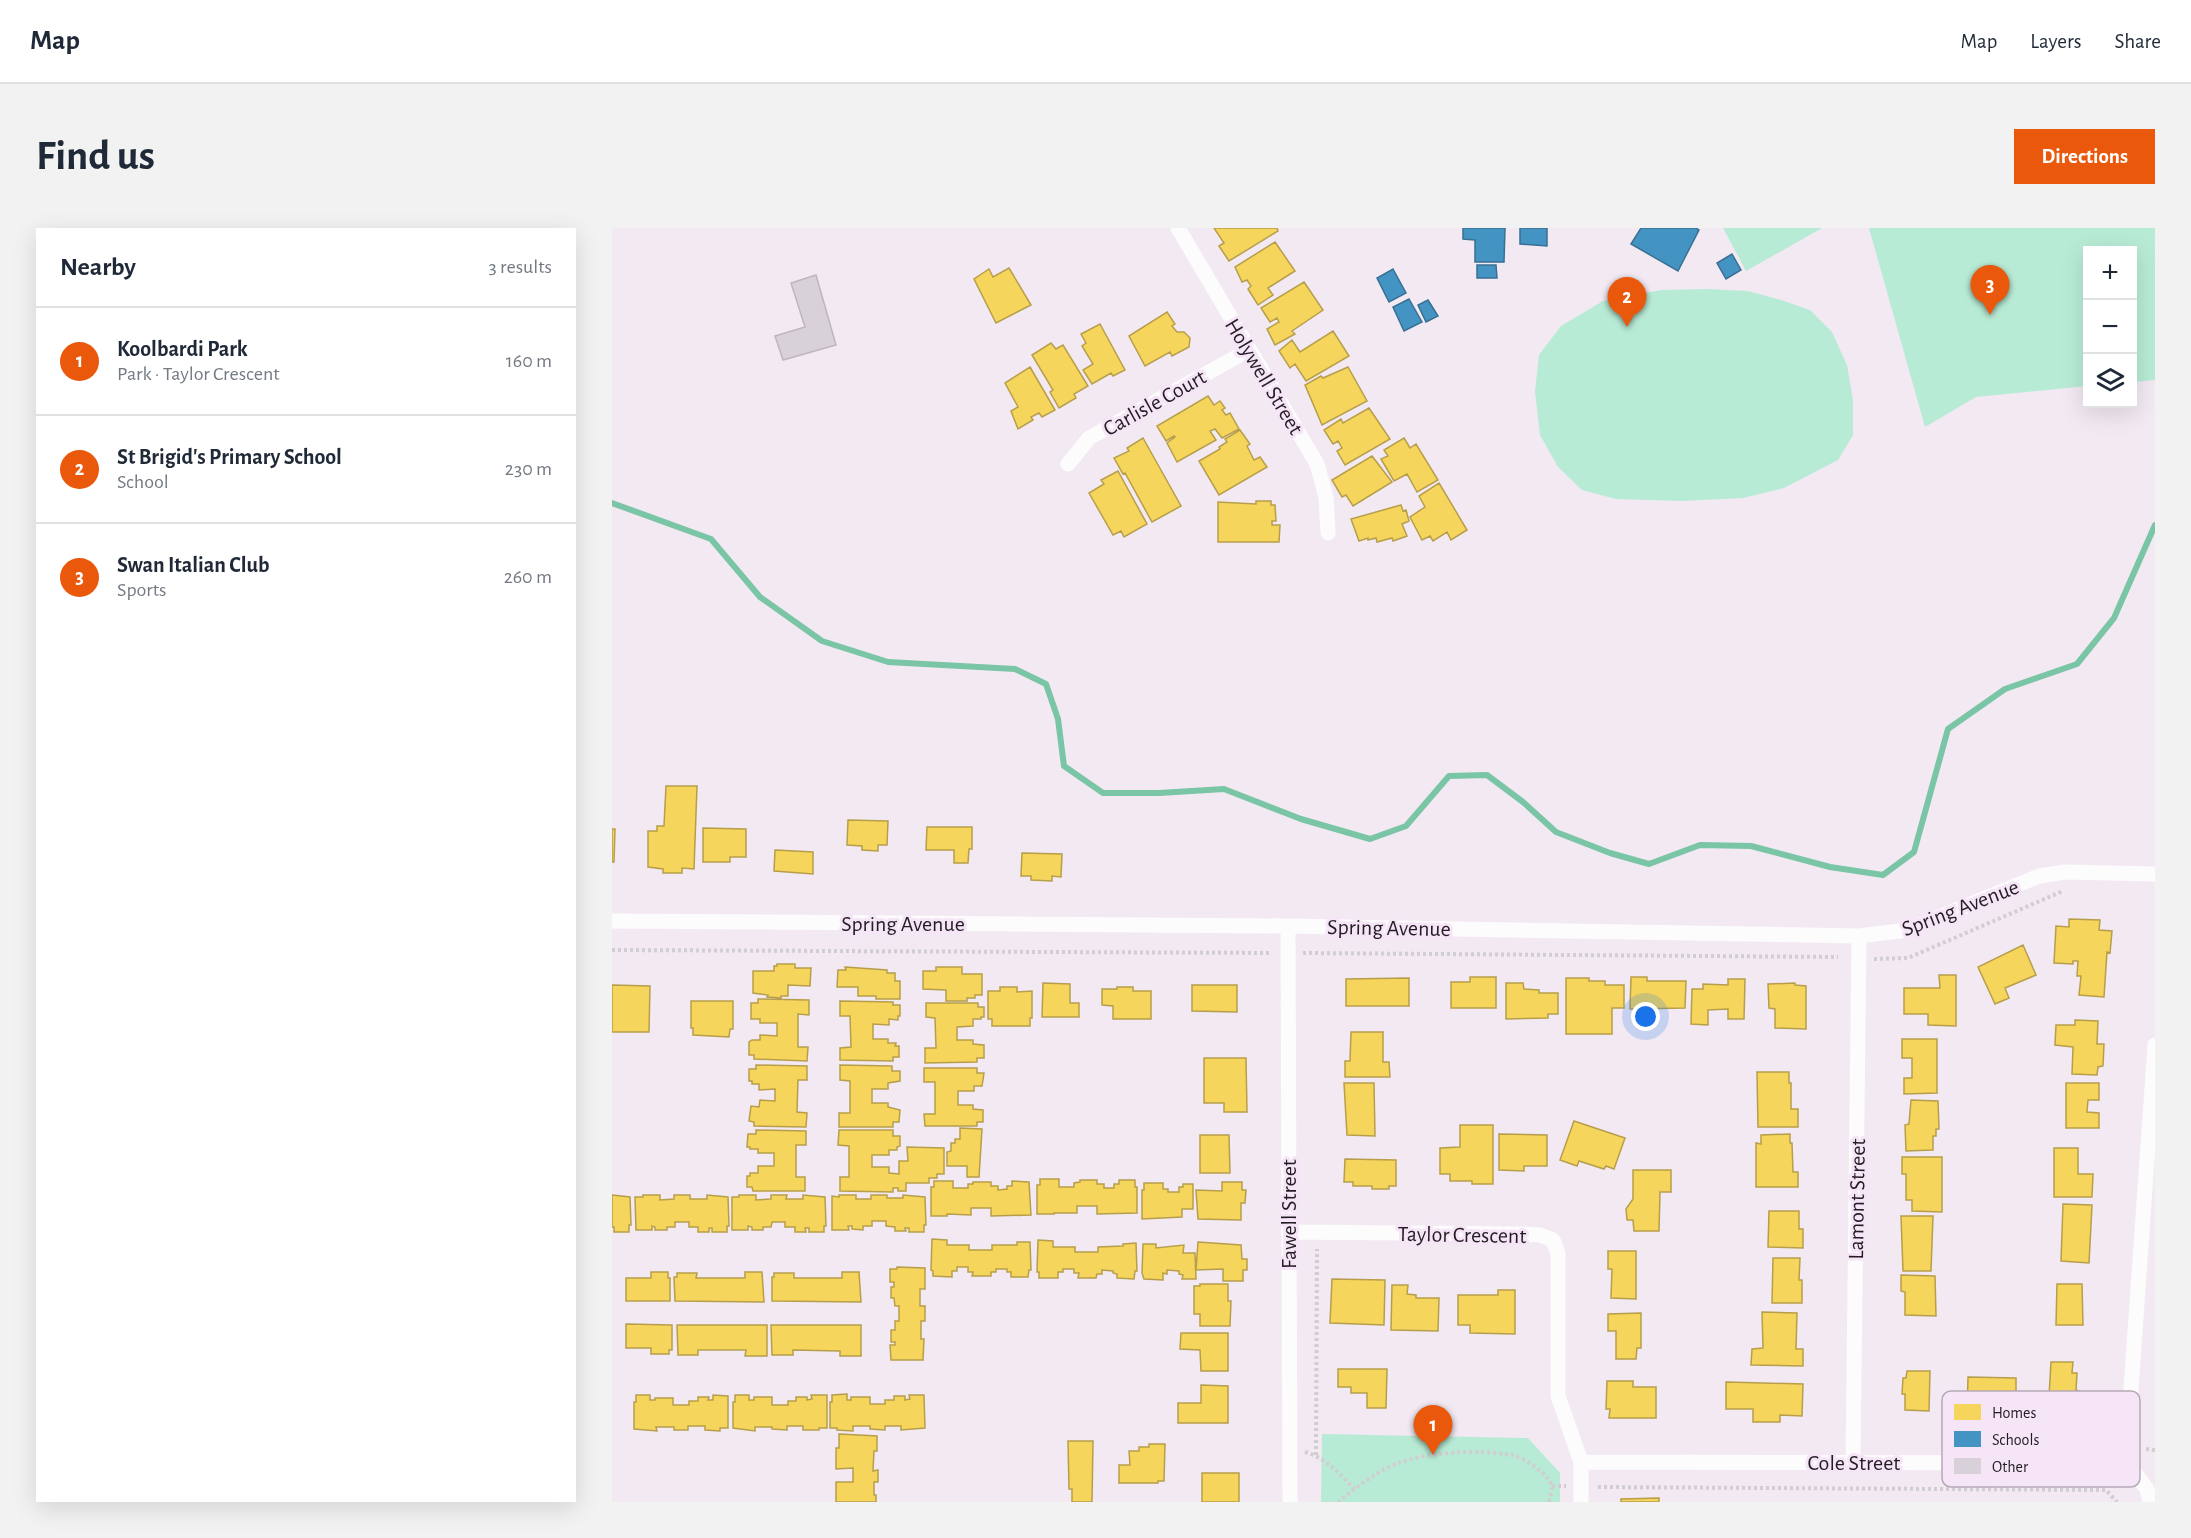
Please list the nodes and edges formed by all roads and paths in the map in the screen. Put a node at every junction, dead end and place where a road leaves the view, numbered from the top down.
1 (1178, 228) edge
2 (1249, 350) junction
3 (1068, 464) dead end
4 (1328, 533) dead end
5 (2155, 874) edge
6 (2066, 890) dead end
7 (612, 921) edge
8 (1288, 926) junction
9 (1859, 936) junction
10 (612, 950) edge
11 (1288, 953) junction
12 (1838, 957) dead end
13 (1870, 959) dead end
14 (2155, 1045) edge
15 (1288, 1232) junction
16 (1317, 1232) junction
17 (2131, 1391) edge
18 (2145, 1449) dead end
19 (2155, 1450) edge
20 (1290, 1453) junction
21 (1316, 1455) junction
22 (1581, 1462) junction
23 (1853, 1462) junction
24 (1942, 1462) edge
25 (2140, 1480) edge
26 (1354, 1489) junction
27 (1581, 1494) edge
28 (1290, 1502) edge
29 (1338, 1502) edge
30 (1549, 1502) edge
31 (2117, 1502) edge
32 (2150, 1502) edge

1 - 2 street, Holywell Street
2 - 3 street, Carlisle Court
2 - 4 street, Holywell Street
5 - 9 street, Spring Avenue
6 - 13 path
7 - 8 street, Spring Avenue
8 - 9 street, Spring Avenue
8 - 11 street, Fawell Street
9 - 23 street, Lamont Street
10 - 11 path
11 - 12 path
11 - 15 street, Fawell Street
14 - 17 street
15 - 16 street, Taylor Crescent
15 - 20 street, Fawell Street
16 - 21 path
16 - 22 street, Taylor Crescent
18 - 19 path
20 - 21 path
20 - 28 street, Fawell Street
21 - 26 path
22 - 23 street, Cole Street
22 - 27 street
23 - 24 street, Cole Street
25 - 32 street
26 - 29 path
26 - 30 path
27 - 31 path

